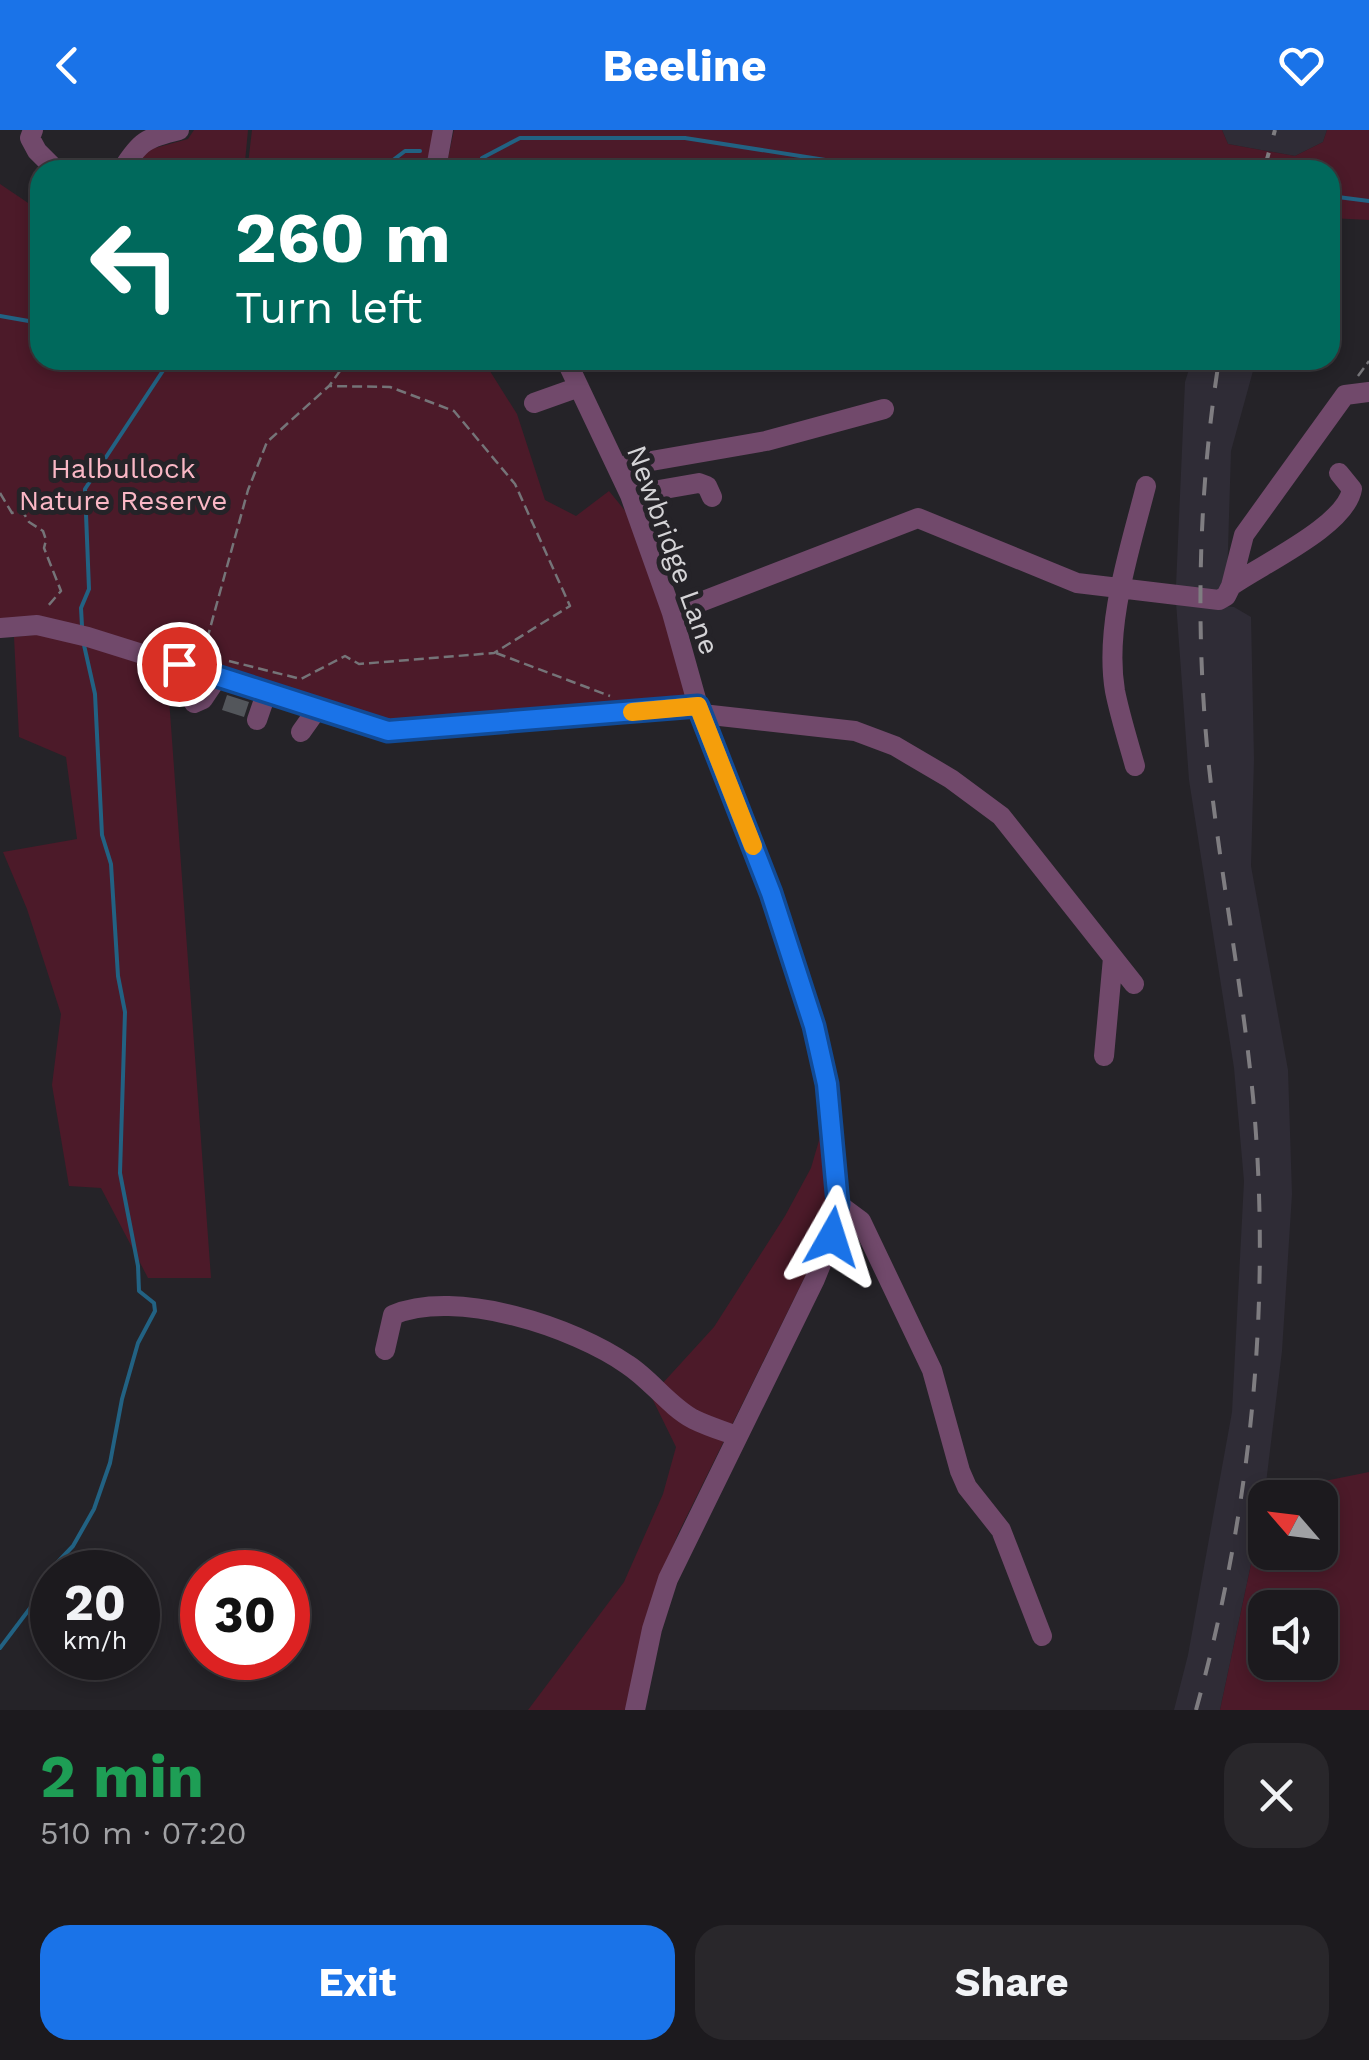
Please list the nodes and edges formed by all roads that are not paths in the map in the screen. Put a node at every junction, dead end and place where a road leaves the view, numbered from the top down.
1 (32, 130) edge
2 (179, 130) edge
3 (443, 130) edge
4 (46, 160) edge
5 (128, 160) edge
6 (438, 160) edge
7 (571, 370) edge
8 (579, 387) junction
9 (1369, 392) edge
10 (534, 403) dead end
11 (884, 409) dead end
12 (617, 467) junction
13 (1339, 473) dead end
14 (1146, 486) dead end
15 (630, 495) junction
16 (712, 497) dead end
17 (1231, 586) junction
18 (1120, 587) junction
19 (672, 613) junction
20 (0, 628) edge
21 (213, 668) junction
22 (267, 691) junction
23 (194, 703) dead end
24 (318, 708) junction
25 (700, 710) junction
26 (257, 720) dead end
27 (301, 732) dead end
28 (1135, 766) dead end
29 (1113, 958) junction
30 (1134, 984) dead end
31 (1104, 1056) dead end
32 (838, 1204) junction
33 (385, 1350) dead end
34 (736, 1436) junction
35 (1042, 1636) dead end
36 (635, 1710) edge

1 - 4 street
2 - 5 street
3 - 6 street
7 - 8 street, Newbridge Lane
8 - 10 street
8 - 12 street, Newbridge Lane
9 - 17 street
11 - 12 street
12 - 15 street, Newbridge Lane
13 - 17 street
14 - 18 street
15 - 16 street
15 - 19 street, Newbridge Lane
17 - 18 street
18 - 19 street
18 - 28 street
19 - 25 street, Newbridge Lane
20 - 21 street
21 - 22 street
21 - 23 street
22 - 24 street
22 - 26 street
24 - 25 street
24 - 27 street
25 - 29 street
25 - 32 street, Newbridge Lane
29 - 30 street
29 - 31 street
32 - 34 street, Newbridge Lane
32 - 35 street
33 - 34 street
34 - 36 street, Newbridge Lane

